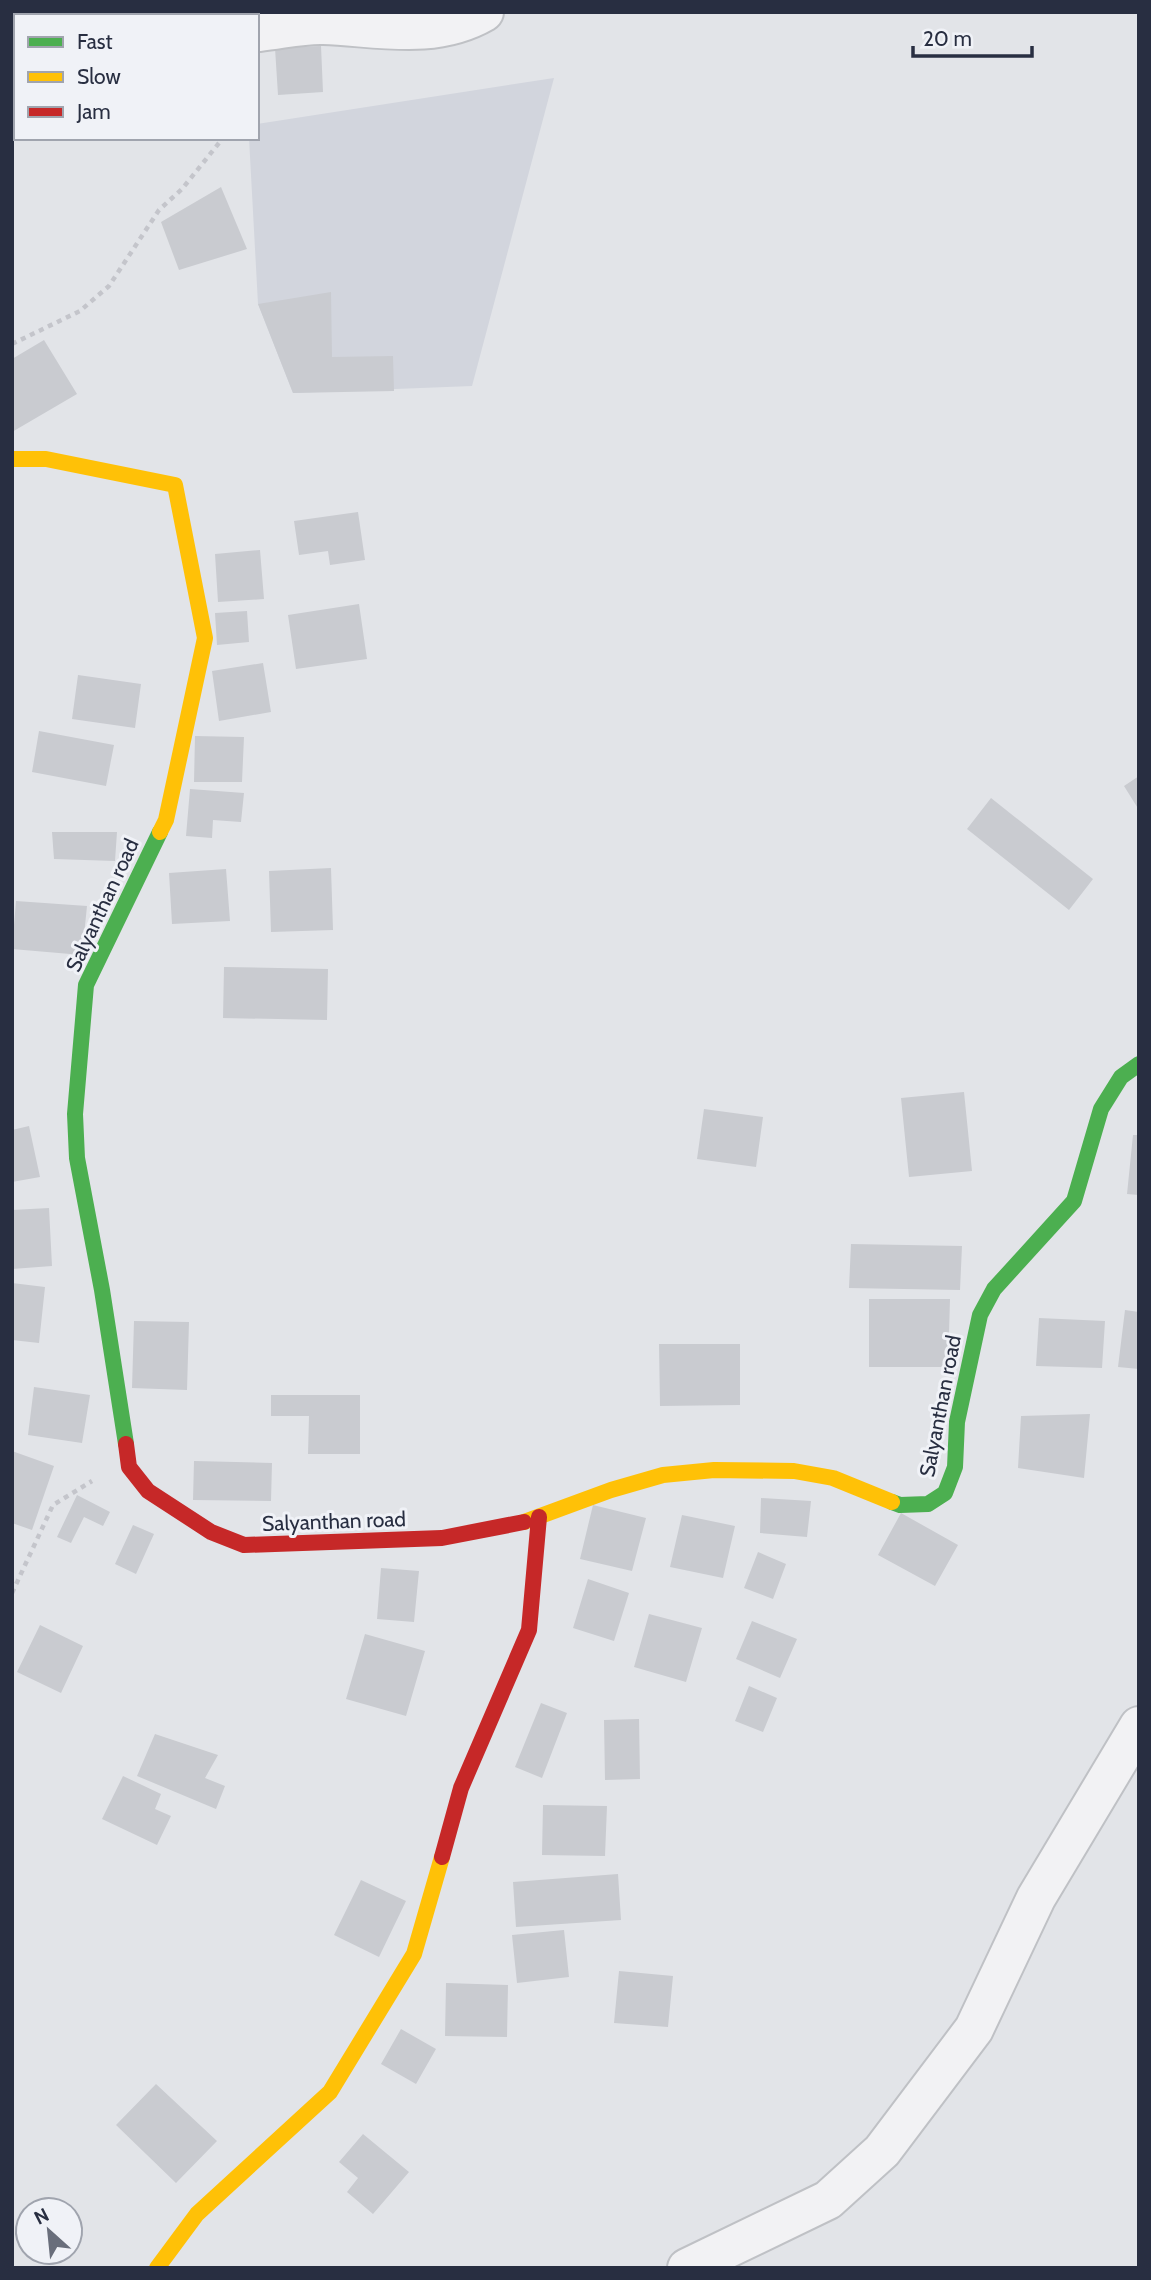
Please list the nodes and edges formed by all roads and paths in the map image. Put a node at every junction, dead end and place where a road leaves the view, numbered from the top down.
1 (484, 12) edge
2 (259, 32) dead end
3 (221, 140) edge
4 (12, 344) edge
5 (12, 459) edge
6 (1139, 1064) edge
7 (129, 1467) junction
8 (539, 1517) junction
9 (12, 1593) edge
10 (1139, 1726) edge
11 (158, 2268) edge
12 (687, 2268) edge

1 - 2 street
3 - 4 path
5 - 7 street, Salyanthan road
6 - 8 street, Salyanthan road
7 - 8 street, Salyanthan road
7 - 9 path
8 - 11 street
10 - 12 street

